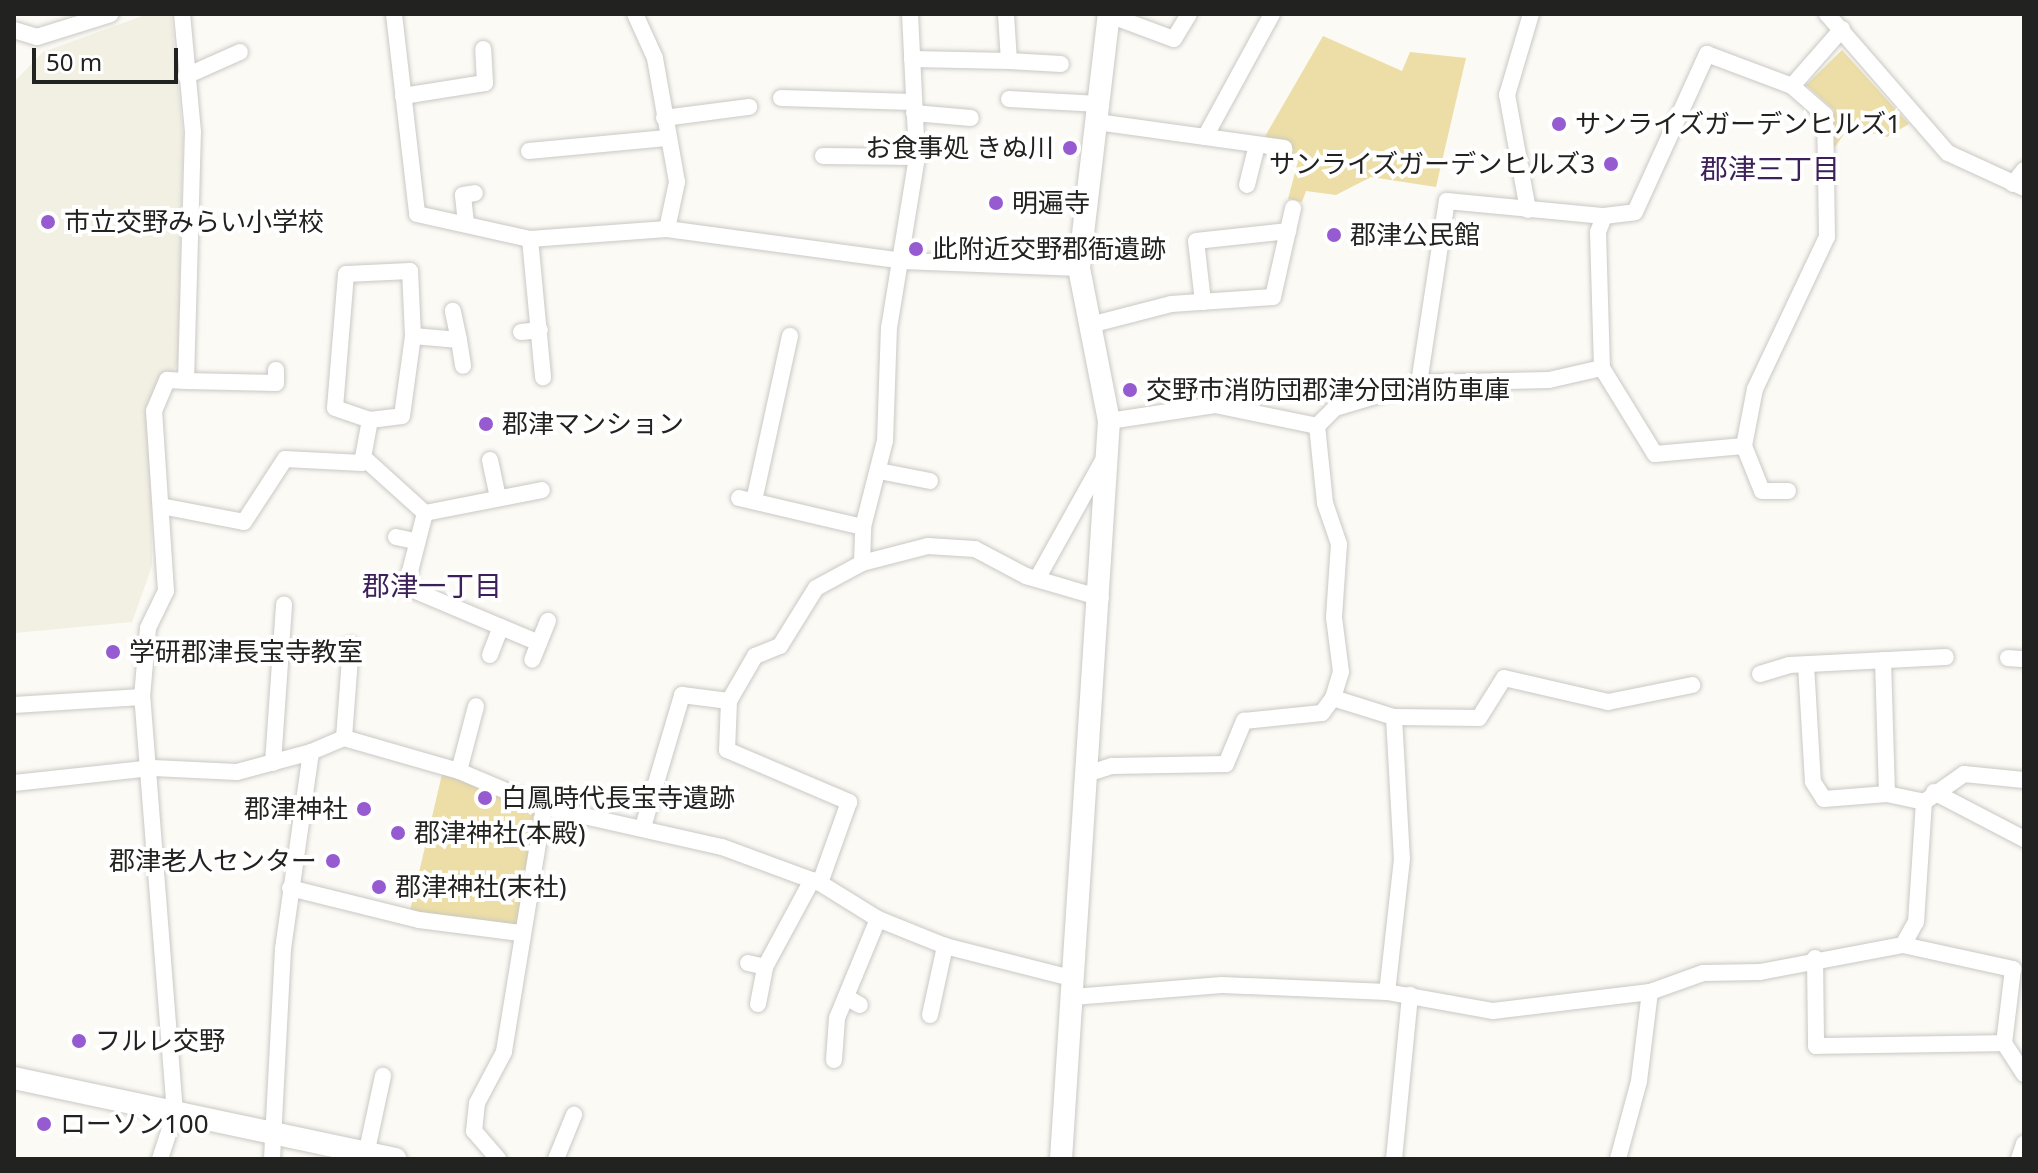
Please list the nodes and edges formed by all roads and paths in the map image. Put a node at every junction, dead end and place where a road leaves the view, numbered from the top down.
1 (111, 14) edge
2 (182, 14) edge
3 (394, 14) edge
4 (635, 14) edge
5 (910, 14) edge
6 (1006, 14) edge
7 (1189, 14) edge
8 (1272, 14) edge
9 (1531, 14) edge
10 (1827, 14) edge
11 (1109, 15) edge
12 (80, 19) edge
13 (1842, 29) junction
14 (14, 30) edge
15 (483, 49) dead end
16 (240, 52) dead end
17 (912, 59) junction
18 (1009, 61) junction
19 (1061, 64) dead end
20 (186, 76) junction
21 (1792, 86) junction
22 (403, 96) junction
23 (781, 98) dead end
24 (1009, 99) dead end
25 (749, 107) dead end
26 (914, 108) junction
27 (1098, 113) junction
28 (664, 118) junction
29 (971, 118) dead end
30 (1205, 137) junction
31 (666, 138) junction
32 (1257, 145) junction
33 (1284, 148) dead end
34 (529, 151) dead end
35 (823, 156) dead end
36 (917, 157) junction
37 (2024, 170) edge
38 (1247, 185) dead end
39 (2018, 186) edge
40 (475, 193) dead end
41 (1293, 208) dead end
42 (1528, 210) junction
43 (1604, 216) junction
44 (466, 224) junction
45 (667, 229) junction
46 (1288, 231) junction
47 (530, 239) junction
48 (903, 261) junction
49 (1079, 268) junction
50 (1203, 302) junction
51 (453, 311) dead end
52 (1090, 325) junction
53 (540, 330) junction
54 (521, 332) dead end
55 (413, 336) junction
56 (790, 336) dead end
57 (459, 340) junction
58 (463, 366) dead end
59 (1602, 368) junction
60 (543, 377) dead end
61 (186, 381) junction
62 (276, 383) dead end
63 (1419, 383) junction
64 (370, 420) junction
65 (1109, 421) junction
66 (1317, 426) junction
67 (1744, 446) junction
68 (1108, 452) junction
69 (363, 457) junction
70 (490, 460) dead end
71 (879, 471) junction
72 (930, 481) dead end
73 (542, 490) dead end
74 (1788, 491) dead end
75 (498, 498) junction
76 (166, 507) junction
77 (425, 513) junction
78 (863, 527) junction
79 (396, 537) dead end
80 (415, 541) junction
81 (862, 563) junction
82 (1037, 579) junction
83 (1101, 598) junction
84 (284, 604) dead end
85 (548, 621) dead end
86 (501, 627) junction
87 (539, 643) junction
88 (351, 645) dead end
89 (490, 655) dead end
90 (1946, 657) dead end
91 (532, 660) dead end
92 (1883, 660) junction
93 (1806, 665) junction
94 (1760, 674) dead end
95 (1692, 685) dead end
96 (142, 697) junction
97 (1333, 698) junction
98 (729, 701) junction
99 (14, 705) edge
100 (476, 706) dead end
101 (1394, 717) junction
102 (344, 738) junction
103 (311, 752) junction
104 (273, 763) junction
105 (153, 768) junction
106 (459, 771) junction
107 (1090, 773) junction
108 (2024, 780) edge
109 (14, 783) edge
110 (1887, 794) junction
111 (1929, 797) junction
112 (544, 807) junction
113 (643, 827) junction
114 (2024, 839) edge
115 (816, 882) junction
116 (290, 888) junction
117 (878, 919) junction
118 (520, 933) junction
119 (1903, 945) junction
120 (945, 946) junction
121 (1815, 958) junction
122 (748, 963) dead end
123 (765, 967) junction
124 (1074, 988) junction
125 (1387, 992) junction
126 (1650, 992) junction
127 (1410, 995) junction
128 (758, 1004) dead end
129 (930, 1015) dead end
130 (2004, 1043) junction
131 (834, 1060) dead end
132 (2024, 1074) edge
133 (383, 1076) dead end
134 (14, 1078) edge
135 (175, 1113) junction
136 (574, 1115) dead end
137 (278, 1132) junction
138 (2024, 1144) edge
139 (379, 1155) edge
140 (160, 1159) edge
141 (272, 1159) edge
142 (498, 1159) edge
143 (556, 1159) edge
144 (1061, 1159) edge
145 (1394, 1159) edge
146 (1618, 1159) edge
147 (2019, 1159) edge

1 - 12 street
2 - 20 street
3 - 22 street
4 - 28 street
5 - 17 street
6 - 18 street
7 - 11 street
8 - 30 street
9 - 42 street
10 - 13 street
11 - 27 street
12 - 14 street
13 - 21 street
13 - 39 street
15 - 22 street
16 - 20 street
17 - 18 street
17 - 26 street
18 - 19 street
20 - 61 street
21 - 43 street
21 - 67 street
22 - 44 street
23 - 26 street
24 - 27 street
25 - 28 street
26 - 29 street
26 - 36 street
27 - 30 street
27 - 49 street
28 - 31 street
30 - 32 street
31 - 34 street
31 - 45 street
32 - 33 street
32 - 38 street
35 - 36 street
36 - 48 street
37 - 39 street
40 - 44 street
41 - 46 street
42 - 43 street
42 - 63 street
43 - 59 street
44 - 47 street
45 - 47 street
45 - 48 street
46 - 50 street
46 - 50 street
47 - 53 street
48 - 49 street
48 - 71 street
49 - 52 street
50 - 52 street
51 - 57 street
52 - 65 street
53 - 54 street
53 - 60 street
55 - 57 street
55 - 64 street
55 - 64 street
56 - 78 street
57 - 58 street
59 - 63 street
59 - 67 street
61 - 62 street
61 - 76 street
63 - 66 street
64 - 69 street
65 - 66 street
65 - 68 street
66 - 97 street
67 - 74 street
68 - 82 street
68 - 83 street
69 - 76 street
69 - 77 street
70 - 75 street
71 - 72 street
71 - 78 street
73 - 75 street
75 - 77 street
76 - 96 street
77 - 80 street
78 - 81 street
79 - 80 street
80 - 86 street
81 - 82 street
81 - 98 street
82 - 83 street
83 - 107 street
84 - 104 street
85 - 87 street
86 - 87 street
86 - 89 street
87 - 91 street
88 - 102 street
90 - 92 street
92 - 93 street
92 - 110 street
93 - 94 street
93 - 110 street
95 - 101 street
96 - 99 street
96 - 105 street
97 - 101 street
97 - 107 street
98 - 113 street
98 - 115 street
100 - 106 street
101 - 125 street
102 - 103 street
102 - 106 street
103 - 104 street
103 - 116 street
104 - 105 street
105 - 109 street
105 - 135 street
106 - 112 street
107 - 124 street
108 - 111 street
110 - 111 street
111 - 114 street
111 - 119 street
112 - 113 street
112 - 118 street
113 - 115 street
115 - 117 street
115 - 123 street
116 - 118 street
116 - 137 street
117 - 120 street
117 - 131 street
118 - 142 street
119 - 121 street
119 - 130 street
120 - 124 street
120 - 129 street
121 - 126 street
121 - 130 street
122 - 123 street
123 - 128 street
124 - 125 street
124 - 144 street
125 - 127 street
126 - 127 street
126 - 146 street
127 - 145 street
130 - 132 street
133 - 139 street
134 - 135 street
135 - 137 street
135 - 140 street
136 - 143 street
137 - 139 street
137 - 141 street
138 - 147 street

